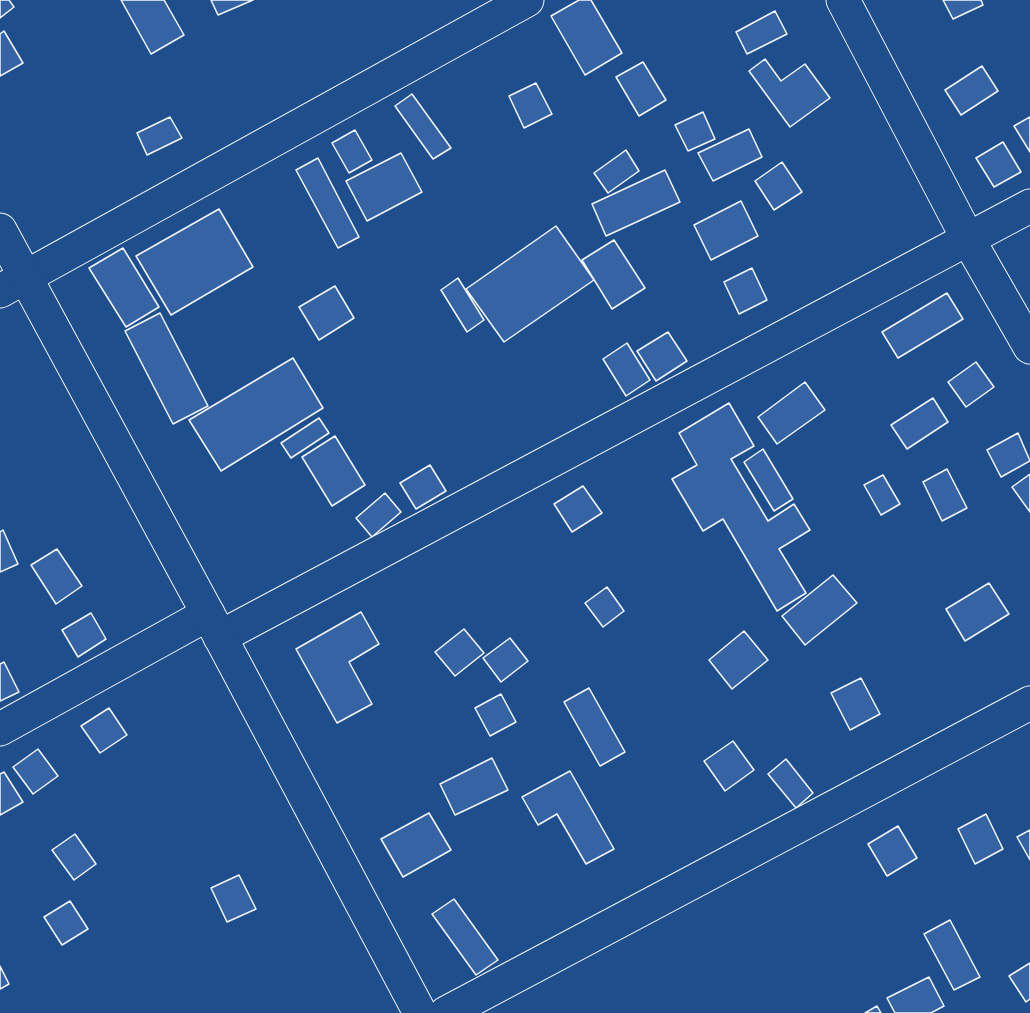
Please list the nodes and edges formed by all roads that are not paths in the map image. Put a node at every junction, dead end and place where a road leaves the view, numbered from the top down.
1 (527, 0) edge
2 (843, 0) edge
3 (1030, 206) edge
4 (0, 230) edge
5 (968, 239) junction
6 (13, 284) edge
7 (1030, 347) edge
8 (214, 626) junction
9 (1030, 703) edge
10 (0, 729) edge
11 (420, 1013) edge
12 (447, 1013) edge

1 - 6 street
2 - 5 street
3 - 5 street
4 - 6 street
5 - 7 street
5 - 8 street
6 - 8 street
8 - 10 street
8 - 11 street
9 - 12 street

